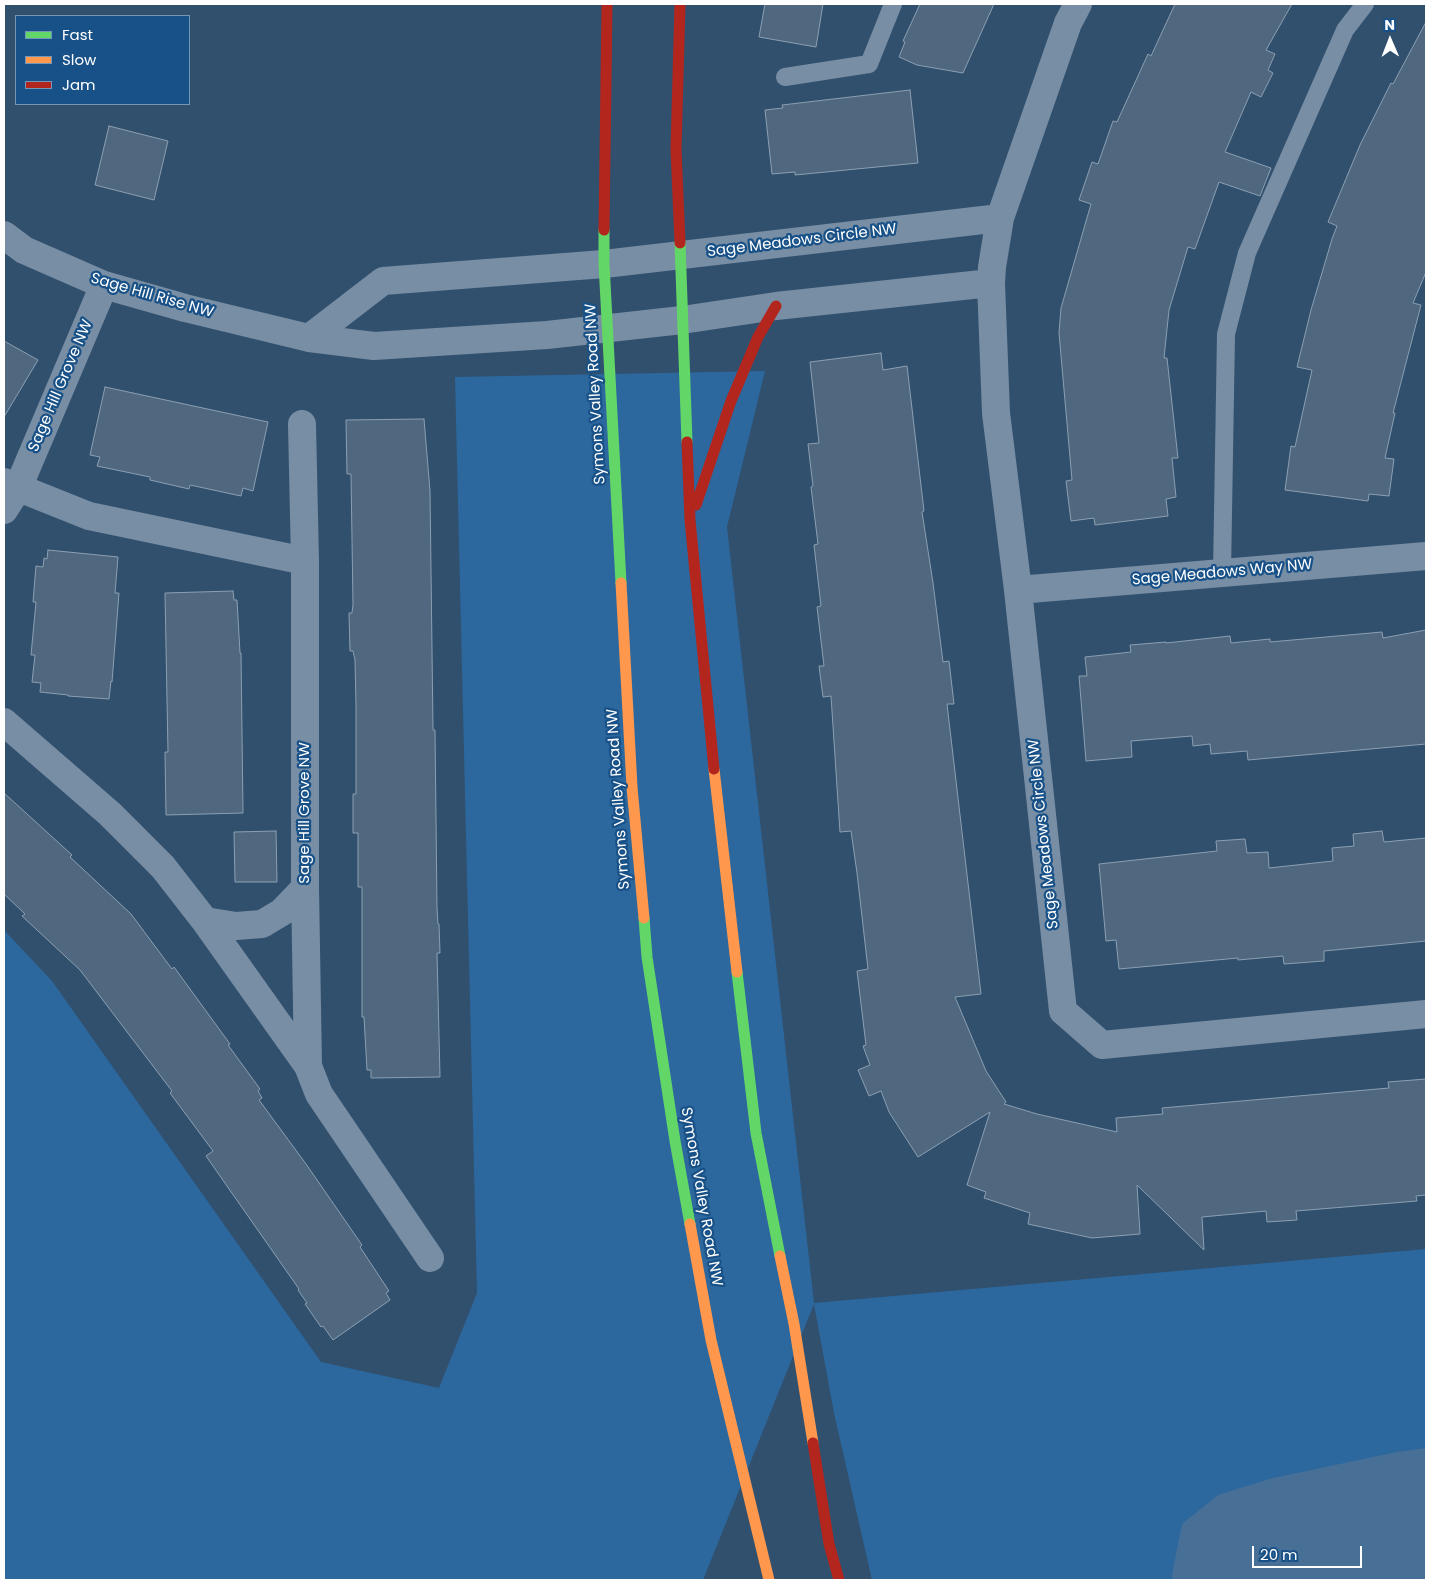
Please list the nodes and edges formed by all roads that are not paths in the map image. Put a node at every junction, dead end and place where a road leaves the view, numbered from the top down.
1 (607, 4) edge
2 (680, 4) edge
3 (893, 4) edge
4 (1078, 4) edge
5 (1365, 4) edge
6 (785, 77) dead end
7 (1000, 218) junction
8 (4, 236) edge
9 (680, 255) junction
10 (604, 264) junction
11 (991, 283) junction
12 (104, 285) junction
13 (776, 306) junction
14 (682, 320) junction
15 (607, 328) junction
16 (309, 338) junction
17 (302, 424) dead end
18 (8, 493) edge
19 (690, 520) junction
20 (1426, 556) edge
21 (305, 561) junction
22 (1222, 573) junction
23 (1018, 590) junction
24 (4, 722) edge
25 (305, 888) junction
26 (205, 921) junction
27 (1426, 1014) edge
28 (308, 1066) junction
29 (430, 1258) dead end
30 (769, 1580) edge
31 (839, 1580) edge

1 - 10 main road, Symons Valley Road NW
2 - 9 main road
3 - 6 lane
4 - 7 street, Sage Meadows Circle NW
5 - 22 lane
7 - 9 street, Sage Meadows Circle NW
7 - 11 street, Sage Meadows Circle NW
8 - 12 street, Sage Hill Rise NW
9 - 10 street, Sage Meadows Circle NW
9 - 14 main road
10 - 15 main road, Symons Valley Road NW
10 - 16 street
11 - 13 street
11 - 23 street, Sage Meadows Circle NW
12 - 16 street, Sage Hill Rise NW
12 - 18 street, Sage Hill Grove NW
13 - 14 street
13 - 19 main road
14 - 15 street
14 - 19 main road
15 - 16 street, Sage Hill Rise NW
15 - 30 main road, Symons Valley Road NW
17 - 21 street, Sage Hill Grove NW
18 - 21 street, Sage Hill Grove NW
19 - 31 main road
20 - 22 street, Sage Meadows Way NW
21 - 25 street, Sage Hill Grove NW
22 - 23 street, Sage Meadows Way NW
23 - 27 street, Sage Meadows Circle NW
24 - 26 street, Sage Hill Grove NW
25 - 26 street
25 - 28 street, Sage Hill Grove NW
26 - 28 street, Sage Hill Grove NW
28 - 29 street, Sage Hill Grove NW

